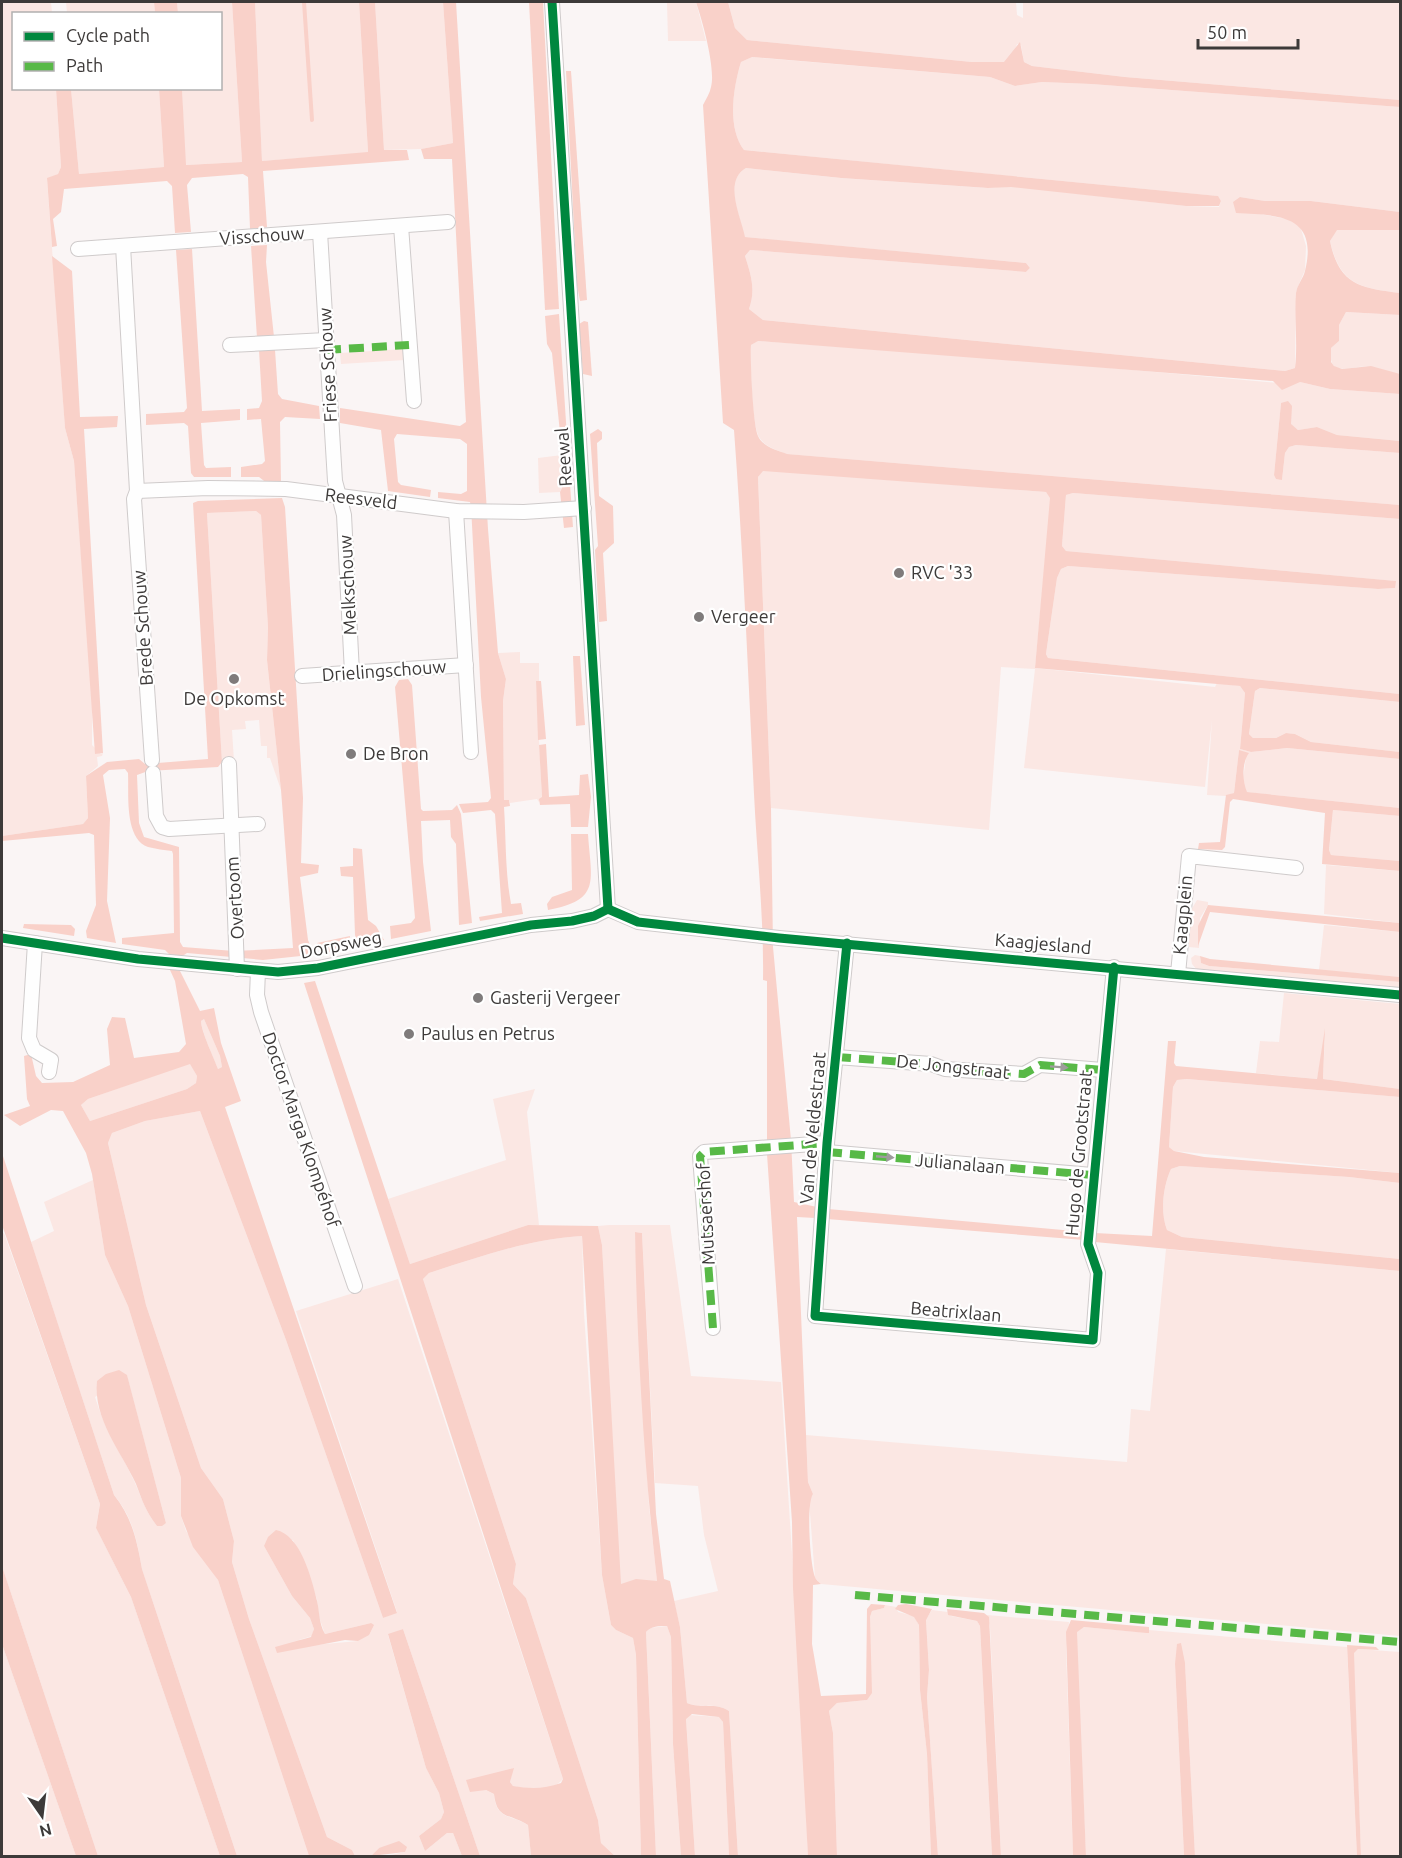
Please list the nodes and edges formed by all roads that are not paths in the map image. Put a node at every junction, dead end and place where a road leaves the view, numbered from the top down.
1 (552, 2) edge
2 (447, 222) dead end
3 (401, 226) junction
4 (320, 232) junction
5 (123, 246) junction
6 (78, 249) dead end
7 (326, 340) junction
8 (230, 345) dead end
9 (414, 401) dead end
10 (138, 491) junction
11 (340, 497) junction
12 (579, 509) junction
13 (462, 511) junction
14 (466, 665) junction
15 (352, 673) junction
16 (302, 676) dead end
17 (471, 752) dead end
18 (229, 764) dead end
19 (258, 824) dead end
20 (231, 826) junction
21 (1296, 868) dead end
22 (608, 909) junction
23 (2, 938) edge
24 (35, 943) junction
25 (847, 943) junction
26 (238, 959) junction
27 (1114, 967) junction
28 (258, 971) junction
29 (1178, 974) junction
30 (1401, 995) edge
31 (836, 1057) junction
32 (1102, 1070) junction
33 (49, 1072) dead end
34 (827, 1148) junction
35 (1092, 1175) junction
36 (355, 1287) dead end
37 (815, 1316) joint
38 (713, 1328) dead end
39 (1093, 1340) joint

1 - 12 street, Reewal
2 - 3 street, Visschouw
3 - 4 street, Visschouw
3 - 9 street
4 - 5 street, Visschouw
4 - 7 street, Friese Schouw
5 - 6 street, Visschouw
5 - 10 street
7 - 8 street
7 - 11 street, Friese Schouw
10 - 11 street, Reesveld
10 - 20 street, Brede Schouw
11 - 13 street, Reesveld
11 - 15 street, Melkschouw
12 - 13 street, Reesveld
12 - 22 street, Reewal
13 - 14 street, Drielingschouw
14 - 15 street, Drielingschouw
14 - 17 street, Drielingschouw
15 - 16 street, Drielingschouw
18 - 20 street, Overtoom
19 - 20 street
20 - 26 street, Overtoom
21 - 29 street, Kaagplein
22 - 25 street, Kaagjesland
22 - 28 street, Dorpsweg
23 - 24 street, Dorpsweg
24 - 26 street, Dorpsweg
24 - 33 street
25 - 27 street, Kaagjesland
25 - 31 street, Van de Veldestraat
26 - 28 street, Dorpsweg
27 - 29 street, Kaagjesland
27 - 32 street, Hugo de Grootstraat
28 - 36 street, Doctor Marga Klompéhof
29 - 30 street, Kaagjesland
31 -> 32 street, De Jongstraat
31 - 34 street, Van de Veldestraat
32 - 35 street, Hugo de Grootstraat
34 -> 35 street, Julianalaan
34 - 37 street, Van de Veldestraat
34 - 38 street, Mutsaershof
35 - 39 street, Hugo de Grootstraat
37 - 39 street, Beatrixlaan

